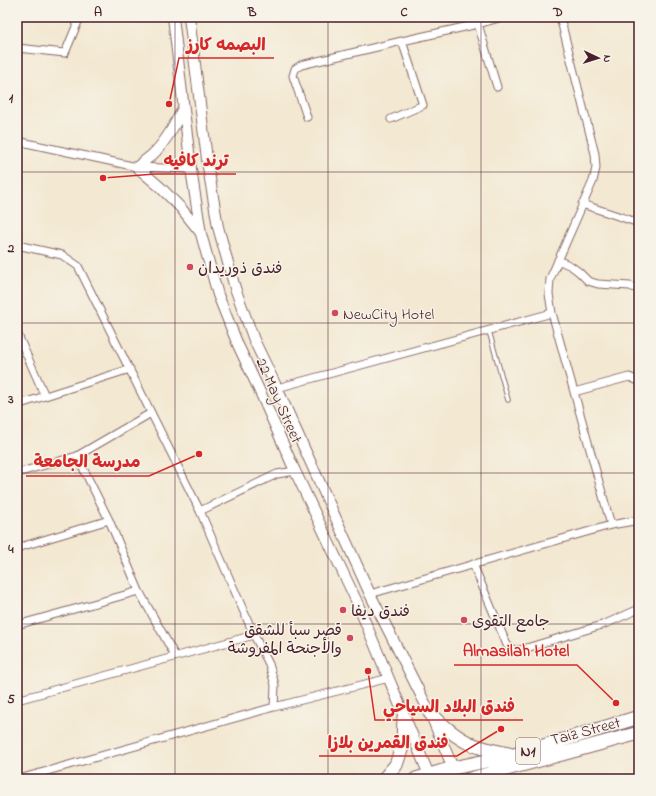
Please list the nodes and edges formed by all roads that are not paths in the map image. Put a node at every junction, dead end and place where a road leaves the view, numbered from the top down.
1 (80, 17) edge
2 (174, 17) edge
3 (189, 17) edge
4 (503, 17) edge
5 (560, 17) edge
6 (478, 24) junction
7 (402, 41) junction
8 (17, 48) edge
9 (497, 87) dead end
10 (184, 107) junction
11 (307, 117) dead end
12 (390, 119) dead end
13 (17, 140) edge
14 (137, 167) junction
15 (208, 167) junction
16 (191, 169) junction
17 (582, 204) junction
18 (639, 222) edge
19 (201, 234) junction
20 (17, 245) edge
21 (558, 260) junction
22 (639, 290) edge
23 (552, 313) junction
24 (489, 331) junction
25 (17, 333) edge
26 (130, 369) junction
27 (639, 382) edge
28 (277, 388) junction
29 (574, 392) junction
30 (45, 396) junction
31 (508, 400) dead end
32 (17, 404) edge
33 (151, 413) junction
34 (77, 456) junction
35 (311, 463) junction
36 (295, 471) junction
37 (17, 473) edge
38 (200, 511) junction
39 (109, 520) junction
40 (639, 520) edge
41 (611, 525) junction
42 (17, 548) edge
43 (473, 564) junction
44 (140, 591) junction
45 (370, 594) junction
46 (356, 600) junction
47 (639, 609) edge
48 (17, 625) edge
49 (254, 635) junction
50 (175, 656) junction
51 (389, 678) junction
52 (17, 700) edge
53 (274, 707) junction
54 (430, 713) junction
55 (404, 717) junction
56 (639, 717) edge
57 (639, 733) edge
58 (514, 755) junction
59 (453, 768) junction
60 (429, 775) junction
61 (30, 778) edge
62 (19, 779) edge
63 (384, 779) edge
64 (416, 779) edge
65 (470, 779) edge

1 - 8 street
2 - 10 main road, 22 May Street
3 - 15 main road, 22 May Street
4 - 6 street
5 - 17 street
6 - 7 street
6 - 9 street
7 - 11 street
7 - 12 street
10 - 14 main road
10 - 16 main road, 22 May Street
13 - 14 street
14 - 16 street
14 - 19 main road
15 - 16 main road
15 - 28 main road, 22 May Street
16 - 19 main road, 22 May Street
17 - 18 street
17 - 21 street
19 - 36 main road, 22 May Street
20 - 26 street
21 - 22 street
21 - 23 street
23 - 24 street
23 - 29 street
24 - 28 street
24 - 31 lane
25 - 30 street
26 - 30 street
26 - 33 street
27 - 29 street
28 - 35 main road, 22 May Street
29 - 41 street
30 - 32 street
33 - 34 street
33 - 38 street
34 - 37 street
34 - 39 street
35 - 36 main road
35 - 45 main road, 22 May Street
36 - 38 street
36 - 46 main road, 22 May Street
38 - 49 street
39 - 42 street
39 - 44 street
40 - 41 street
41 - 43 street
43 - 45 street
43 - 47 street
44 - 48 street
44 - 50 street
45 - 46 main road
45 - 54 main road, 22 May Street
46 - 51 main road, 22 May Street
49 - 50 street
49 - 53 street
50 - 52 street
51 - 53 street
51 - 55 main road, 22 May Street
53 - 61 street
54 - 58 highway
54 - 59 main road, 22 May Street
55 - 60 main road, 22 May Street
55 - 63 highway
56 - 58 highway, Taiz Street / N1
57 - 65 highway, Taiz Street / N1
58 - 59 highway, Taiz Street / N1
59 - 60 highway, Taiz Street / N1
60 - 64 highway, Taiz Street / N1
61 - 62 street

